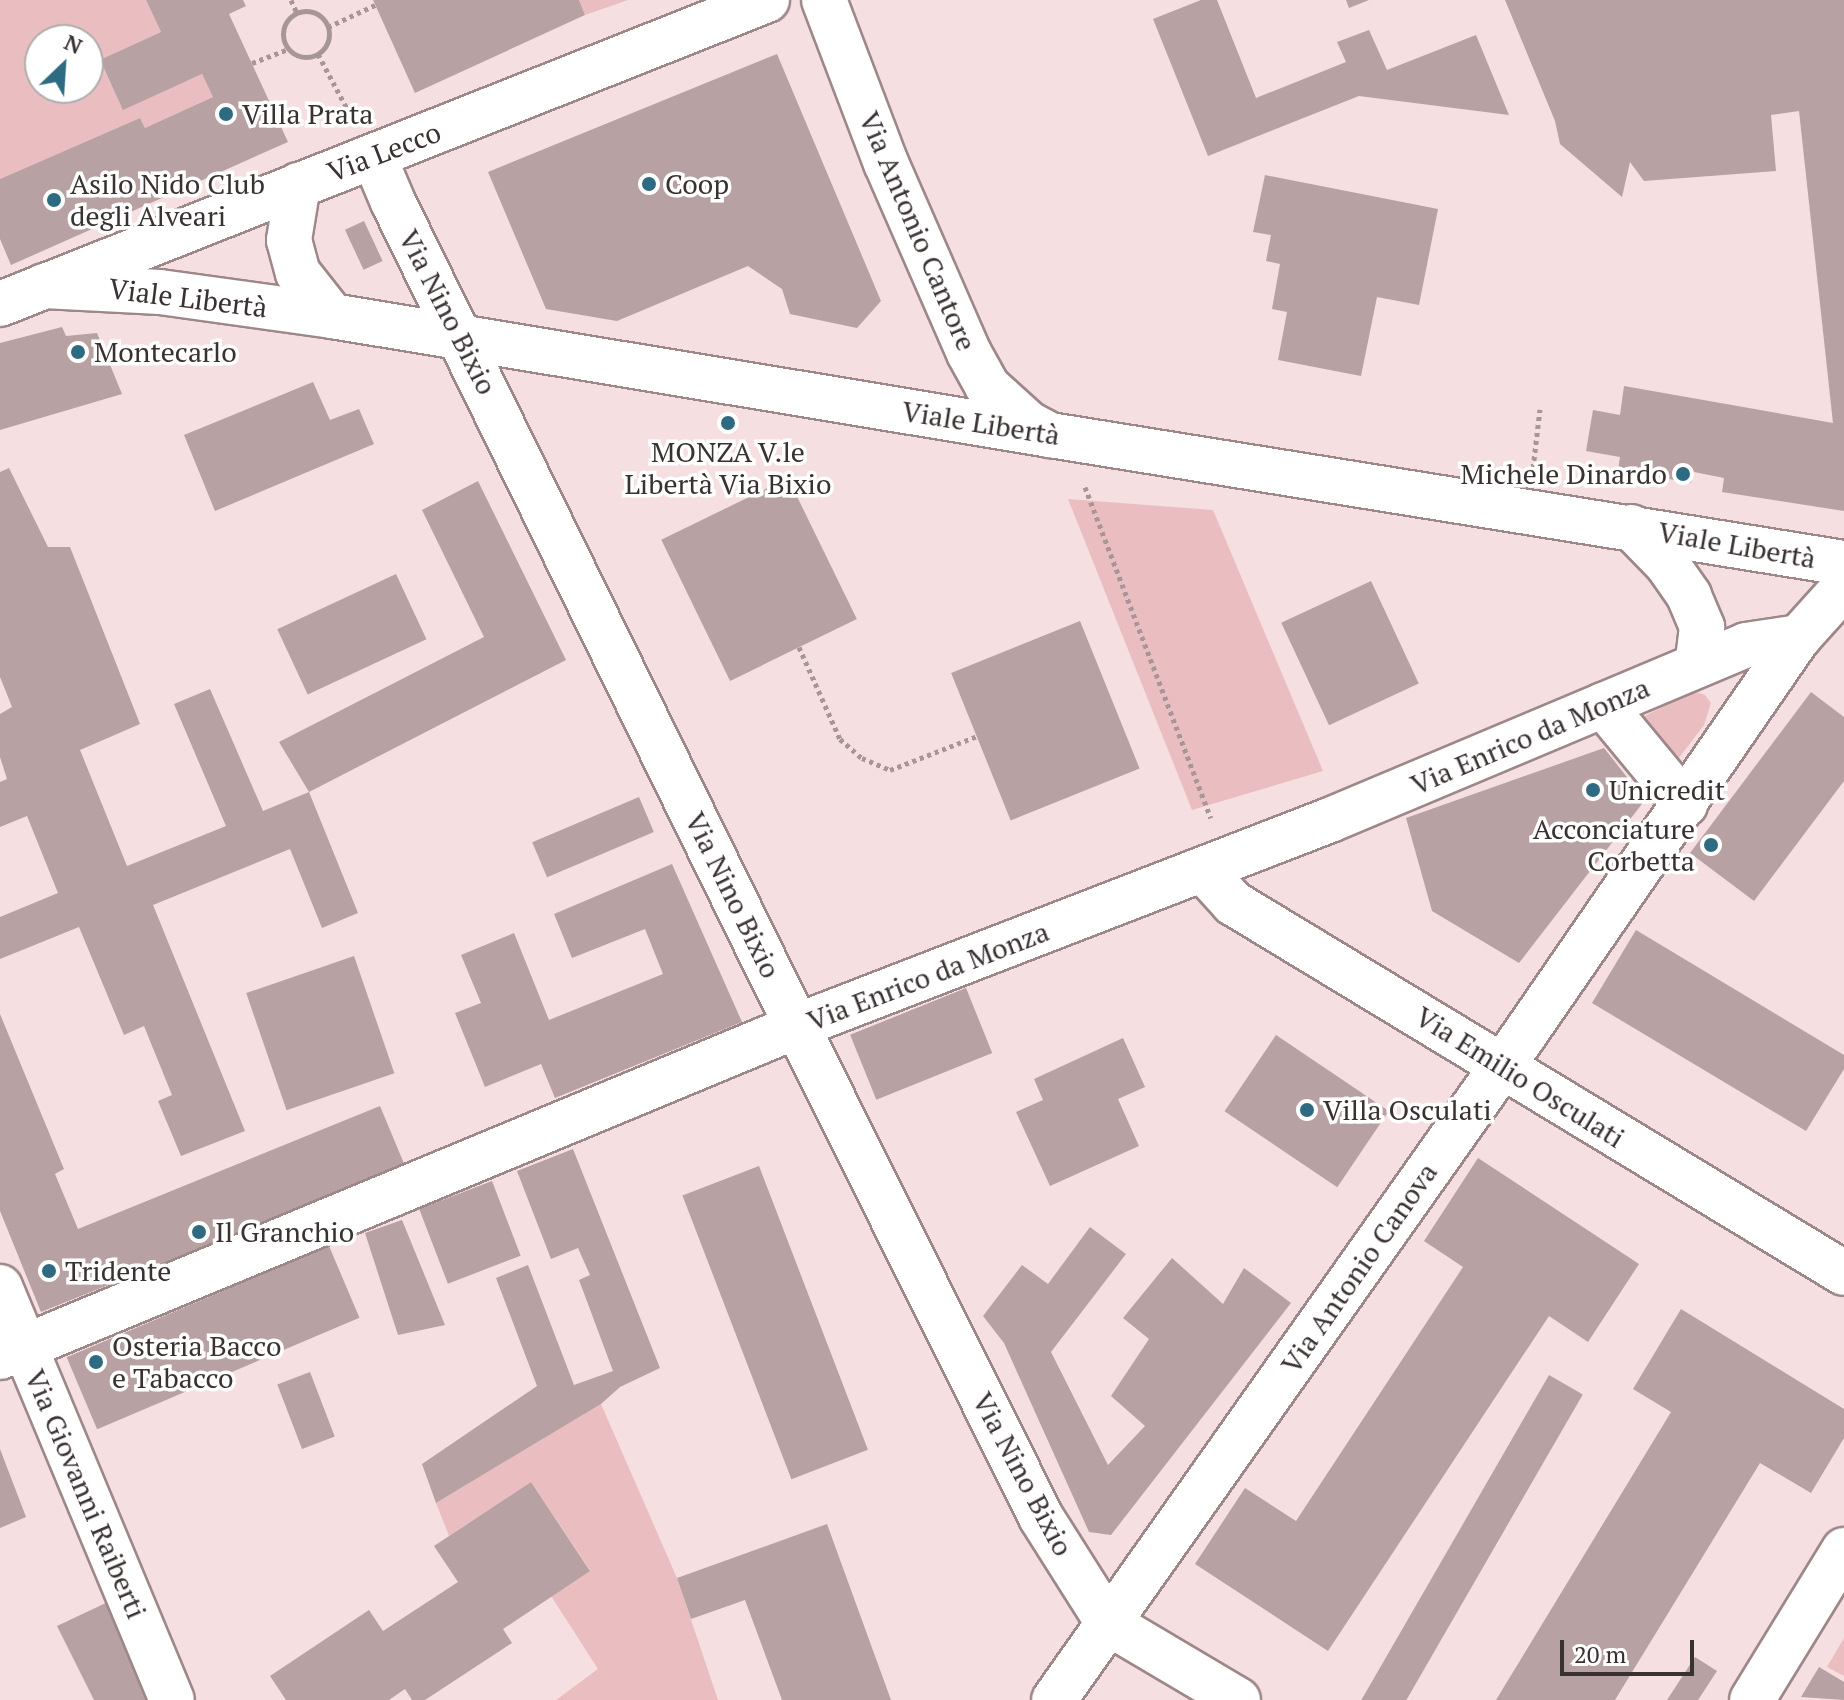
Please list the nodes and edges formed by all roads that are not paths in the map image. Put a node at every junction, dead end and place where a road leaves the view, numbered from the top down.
1 (767, 0) edge
2 (824, 0) edge
3 (374, 157) junction
4 (298, 185) junction
5 (44, 286) junction
6 (0, 304) edge
7 (332, 316) junction
8 (461, 336) junction
9 (1058, 436) junction
10 (1631, 527) junction
11 (1844, 563) edge
12 (1844, 587) edge
13 (1799, 637) junction
14 (1697, 665) junction
15 (1603, 705) junction
16 (1685, 804) junction
17 (1215, 865) junction
18 (797, 1026) junction
19 (1501, 1067) junction
20 (1844, 1273) edge
21 (0, 1287) edge
22 (12, 1352) edge
23 (1844, 1550) edge
24 (1108, 1623) junction
25 (172, 1700) edge
26 (1054, 1700) edge
27 (1238, 1700) edge
28 (1752, 1700) edge

1 - 3 street, Via Lecco
2 - 9 street, Via Antonio Cantore
3 - 4 street, Via Lecco
3 - 8 street, Via Nino Bixio
4 - 5 street, Via Lecco
4 - 7 street, Viale Libertà
5 - 6 street, Via Lecco
5 - 7 street, Viale Libertà
7 - 8 street, Viale Libertà
8 - 9 street, Viale Libertà
8 - 18 street, Via Nino Bixio
9 - 10 street, Viale Libertà
10 - 11 street, Viale Libertà
10 - 14 street, Viale Libertà
12 - 13 street
13 - 14 street, Via Enrico da Monza
13 - 16 street, Via Antonio Canova
14 - 15 street, Via Enrico da Monza
15 - 16 street
15 - 17 street, Via Enrico da Monza
16 - 19 street, Via Antonio Canova
17 - 18 street, Via Enrico da Monza
17 - 19 street, Via Emilio Osculati
18 - 22 street, Via Enrico da Monza
18 - 24 street, Via Nino Bixio
19 - 20 street, Via Emilio Osculati
19 - 24 street, Via Antonio Canova
21 - 22 street, Via Giovanni Raiberti
22 - 25 street, Via Giovanni Raiberti
23 - 28 street
24 - 26 street, Via Antonio Canova
24 - 27 street

